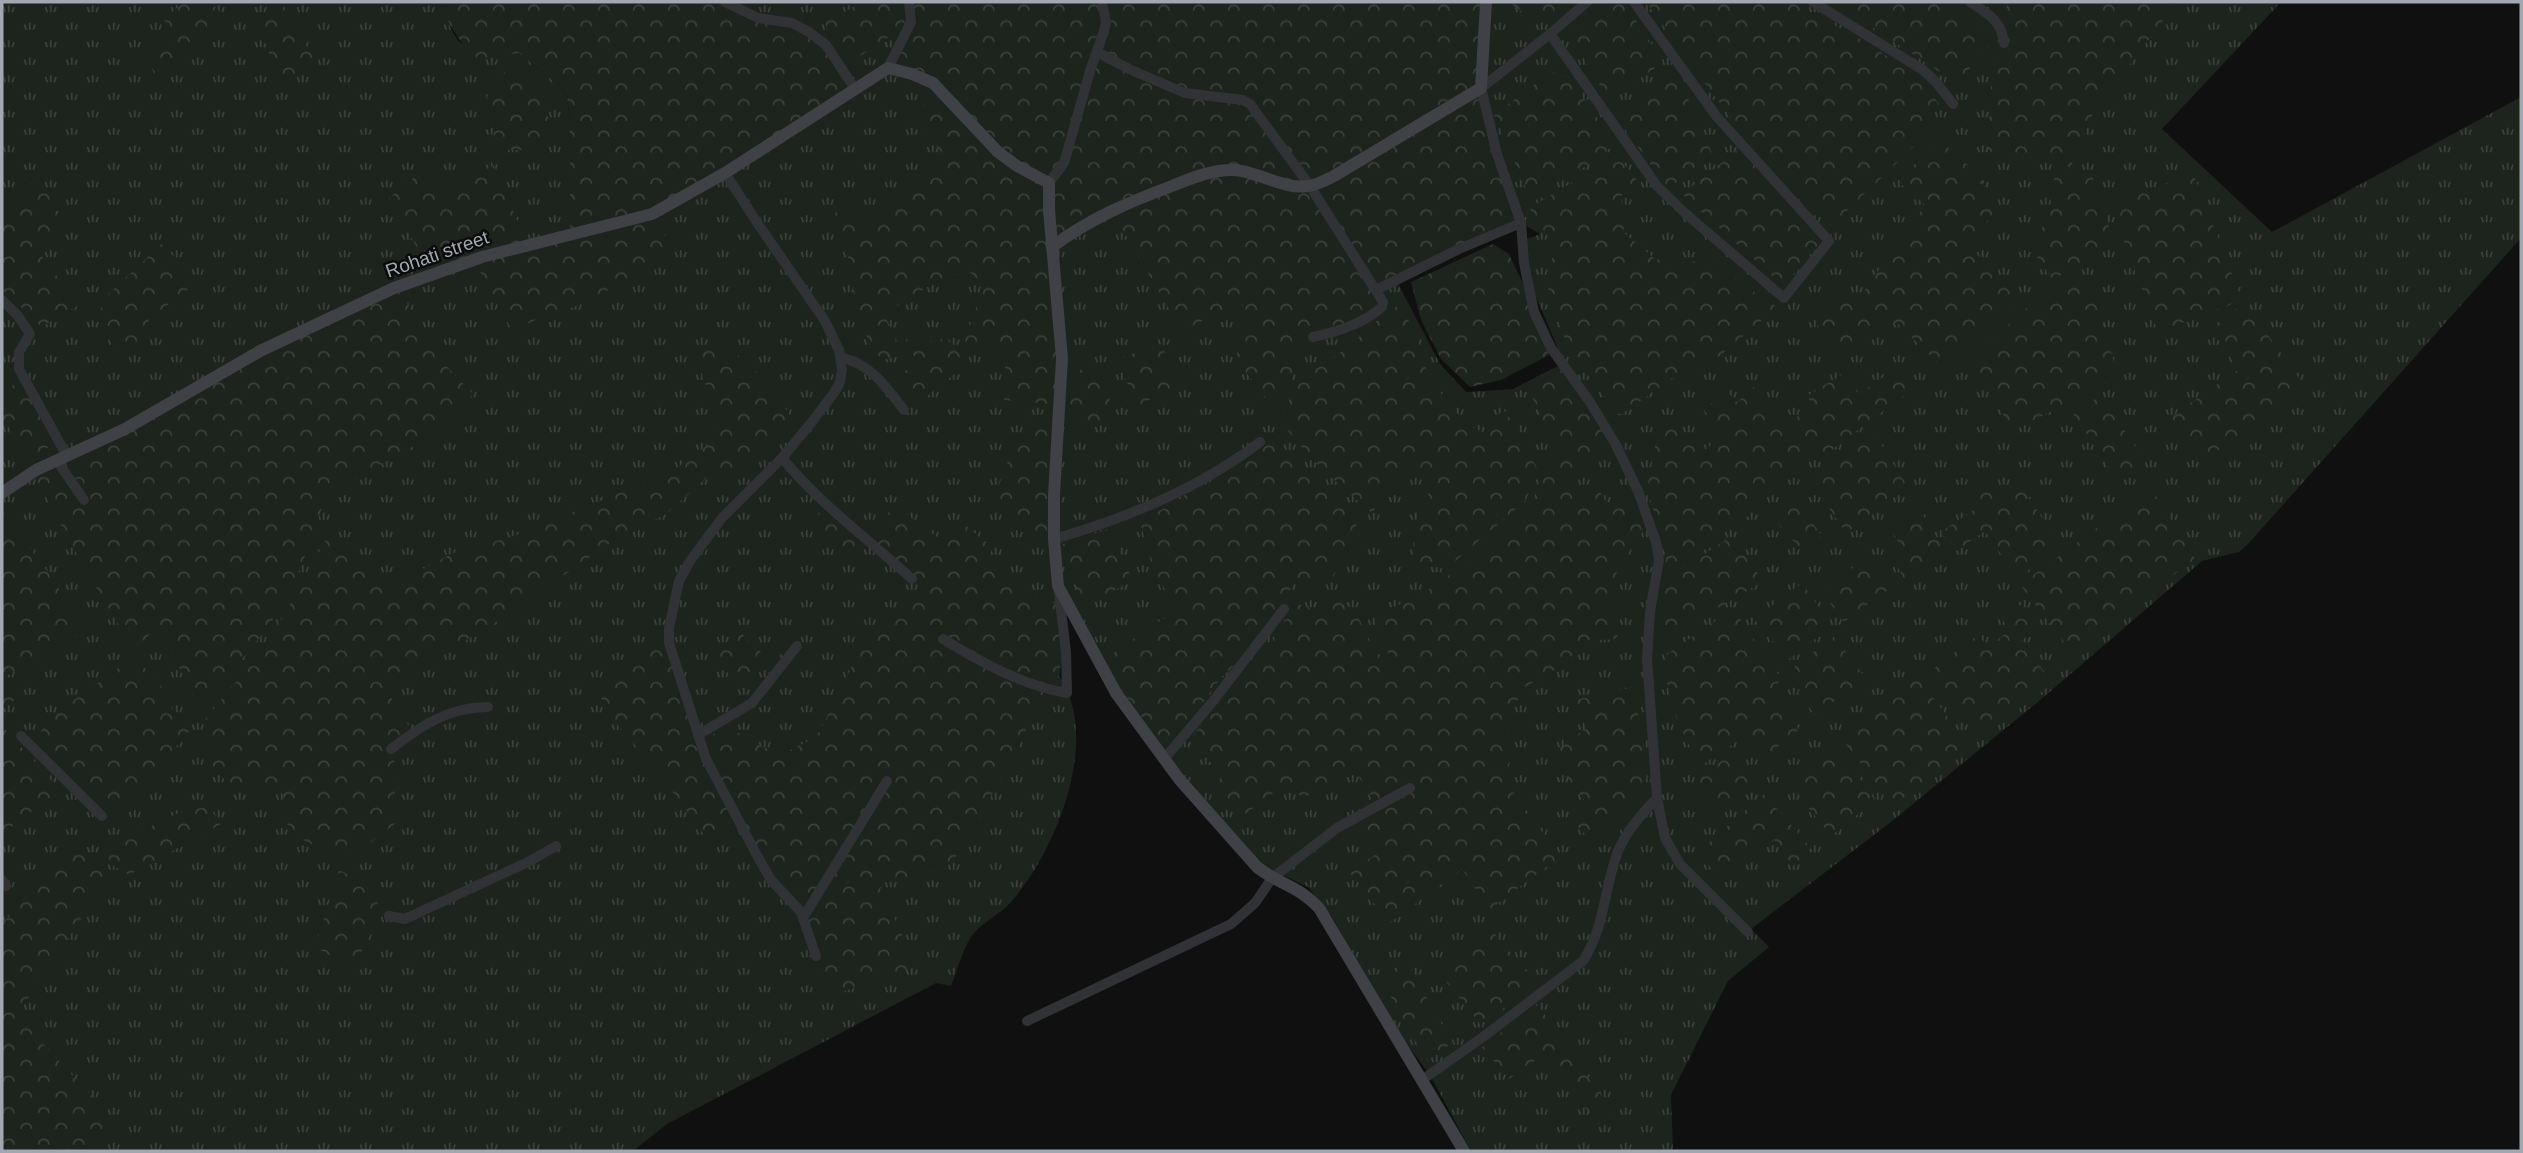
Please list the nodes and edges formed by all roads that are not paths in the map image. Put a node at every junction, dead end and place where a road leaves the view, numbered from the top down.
1 (725, 2) edge
2 (909, 2) edge
3 (1102, 2) edge
4 (1486, 2) edge
5 (1587, 2) edge
6 (1634, 2) edge
7 (1813, 2) edge
8 (1970, 2) edge
9 (1550, 34) junction
10 (2004, 43) dead end
11 (1097, 52) junction
12 (888, 68) junction
13 (1481, 88) junction
14 (855, 89) junction
15 (1953, 104) dead end
16 (725, 173) junction
17 (1049, 183) junction
18 (1311, 186) junction
19 (1521, 223) junction
20 (1052, 247) junction
21 (1376, 290) junction
22 (2, 300) edge
23 (1312, 337) dead end
24 (842, 358) junction
25 (904, 410) dead end
26 (1260, 442) dead end
27 (62, 458) junction
28 (782, 458) junction
29 (2, 493) edge
30 (84, 500) dead end
31 (1054, 539) junction
32 (912, 579) dead end
33 (1058, 586) junction
34 (1284, 609) dead end
35 (943, 639) dead end
36 (797, 646) dead end
37 (488, 707) dead end
38 (698, 735) junction
39 (21, 736) dead end
40 (391, 749) dead end
41 (1164, 759) junction
42 (887, 781) dead end
43 (1410, 788) dead end
44 (1657, 798) junction
45 (102, 816) dead end
46 (556, 846) dead end
47 (1272, 878) junction
48 (389, 916) dead end
49 (803, 918) junction
50 (1748, 932) dead end
51 (816, 956) dead end
52 (1027, 1021) dead end
53 (1422, 1080) junction
54 (1464, 1151) edge

1 - 14 street
2 - 12 street
3 - 11 street
4 - 13 street
5 - 9 street
6 - 9 street
7 - 15 street
8 - 10 street
9 - 13 street
11 - 17 street
11 - 18 street
12 - 14 street, Rohati street
12 - 17 street
13 - 18 street
13 - 19 street
14 - 16 street, Rohati street
16 - 24 street
16 - 27 street, Rohati street
17 - 20 street
18 - 20 street
18 - 21 street
19 - 21 street
19 - 44 street
20 - 31 street
21 - 23 street
22 - 27 street
24 - 25 street
24 - 28 street
26 - 31 street
27 - 29 street, Rohati street
27 - 30 street
28 - 32 street
28 - 38 street
31 - 33 street
33 - 35 street
33 - 41 street
34 - 41 street
36 - 38 street
37 - 40 street
38 - 49 street
39 - 45 street
41 - 47 street
42 - 49 street
43 - 47 street
44 - 50 street
44 - 53 street
46 - 48 street
47 - 52 street
47 - 53 street
49 - 51 street
53 - 54 street

